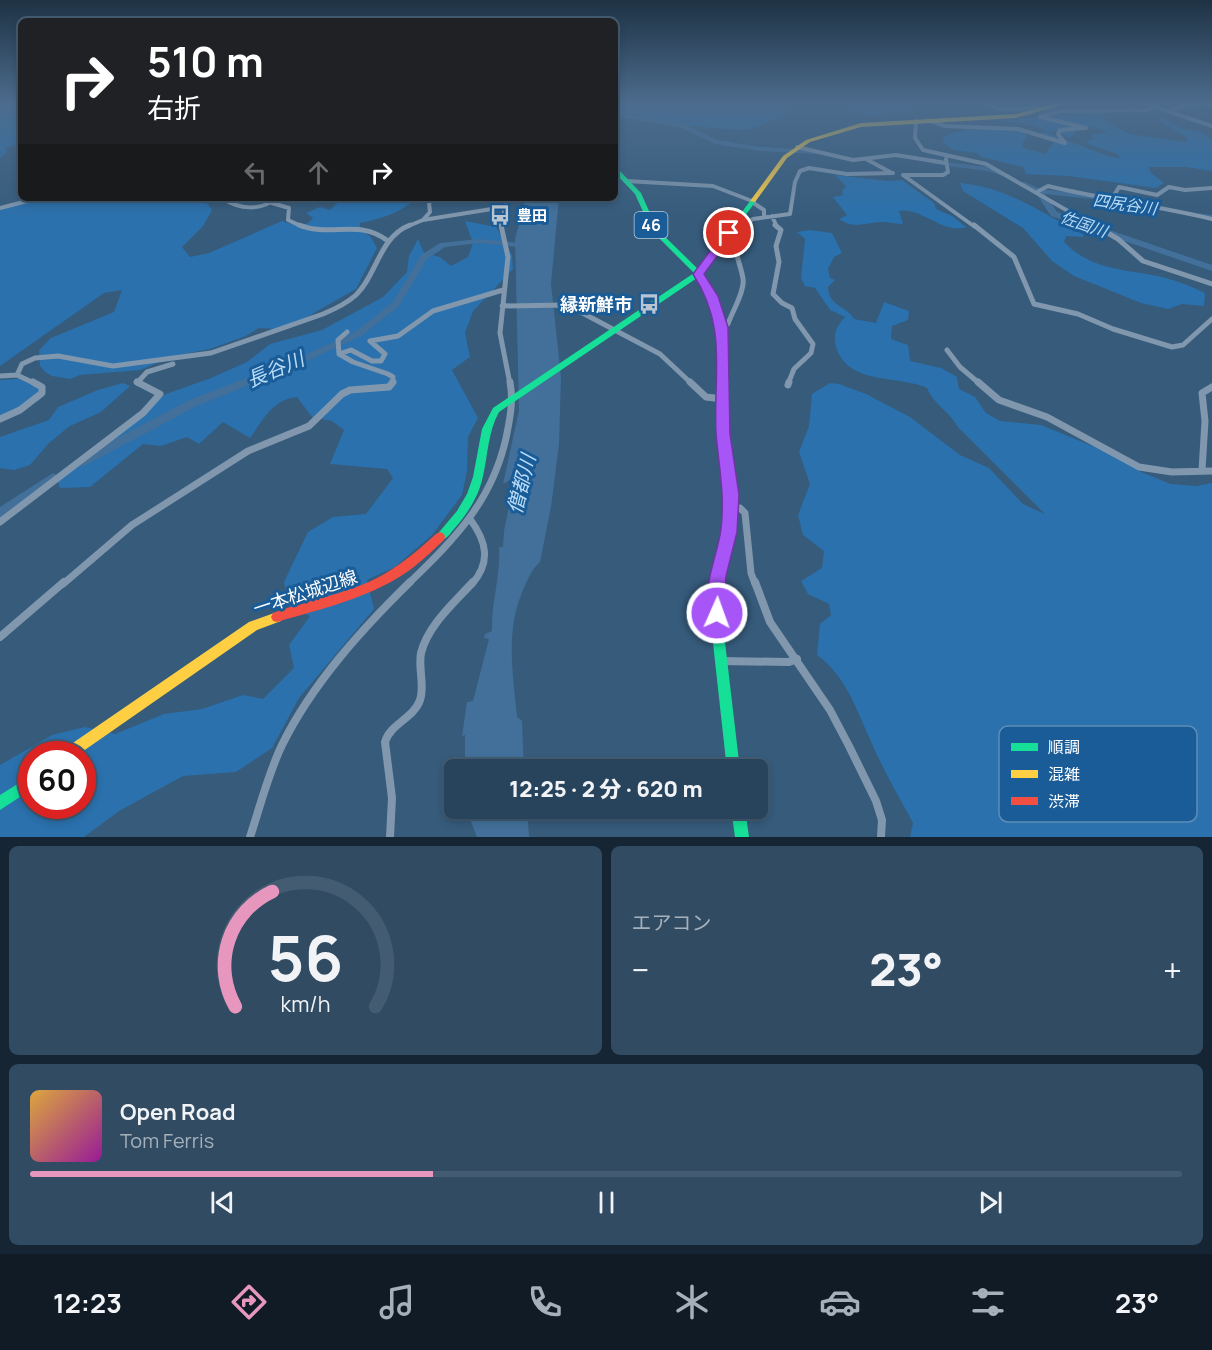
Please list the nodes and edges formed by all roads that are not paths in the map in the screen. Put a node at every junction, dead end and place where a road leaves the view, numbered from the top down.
1 (809, 141) edge
2 (917, 141) edge
3 (797, 147) junction
4 (946, 156) junction
5 (866, 159) junction
6 (946, 163) junction
7 (618, 172) edge
8 (893, 173) junction
9 (903, 175) junction
10 (627, 181) junction
11 (1212, 188) edge
12 (1037, 192) junction
13 (1112, 199) junction
14 (27, 201) edge
15 (228, 201) edge
16 (274, 201) edge
17 (431, 201) edge
18 (505, 201) edge
19 (752, 202) junction
20 (272, 203) junction
21 (504, 207) junction
22 (0, 208) edge
23 (764, 215) junction
24 (772, 216) junction
25 (1212, 219) edge
26 (423, 220) junction
27 (388, 241) junction
28 (698, 274) junction
29 (1212, 284) edge
30 (502, 290) junction
31 (502, 306) junction
32 (1212, 319) edge
33 (722, 327) junction
34 (614, 331) junction
35 (347, 332) dead end
36 (947, 350) dead end
37 (339, 354) junction
38 (193, 357) junction
39 (18, 375) junction
40 (0, 376) edge
41 (788, 385) dead end
42 (1212, 387) edge
43 (517, 396) junction
44 (723, 399) junction
45 (0, 419) edge
46 (1202, 470) junction
47 (1212, 471) edge
48 (732, 507) junction
49 (470, 519) junction
50 (0, 522) edge
51 (0, 637) edge
52 (796, 659) junction
53 (721, 661) junction
54 (88, 741) edge
55 (733, 759) edge
56 (18, 791) edge
57 (0, 803) edge
58 (740, 819) edge
59 (250, 837) edge
60 (390, 837) edge
61 (742, 837) edge
62 (881, 837) edge

1 - 3 main road
2 - 4 street
3 - 5 street
3 - 19 main road, 一本松城辺線
4 - 6 street
4 - 12 street
5 - 6 street
5 - 8 street
6 - 9 street
7 - 10 main road, 46
8 - 9 street
8 - 24 street
9 - 32 street
10 - 19 street
10 - 28 main road, 46
11 - 13 street
12 - 13 street
12 - 29 street
13 - 25 street
14 - 22 street
15 - 20 street
16 - 20 street
17 - 26 street
18 - 21 street
19 - 23 street
19 - 28 main road, 一本松城辺線
20 - 27 street
21 - 26 street
21 - 30 street
23 - 24 street
23 - 33 street
24 - 41 street
26 - 27 street
27 - 38 street
28 - 33 main road, 46
28 - 34 main road, 一本松城辺線
30 - 31 street
30 - 37 street
31 - 34 street
31 - 43 street
33 - 44 main road, 46
34 - 43 main road, 一本松城辺線
34 - 44 street
35 - 37 street
36 - 46 street
37 - 51 street
38 - 39 street
38 - 50 street
39 - 40 street
39 - 45 street
42 - 46 street
43 - 49 street
43 - 54 main road, 一本松城辺線
44 - 48 main road, 46
46 - 47 street
48 - 52 street
48 - 53 main road, 46
49 - 59 street
49 - 60 street
52 - 53 street
52 - 62 street
53 - 55 main road, 46
56 - 57 main road
58 - 61 main road

